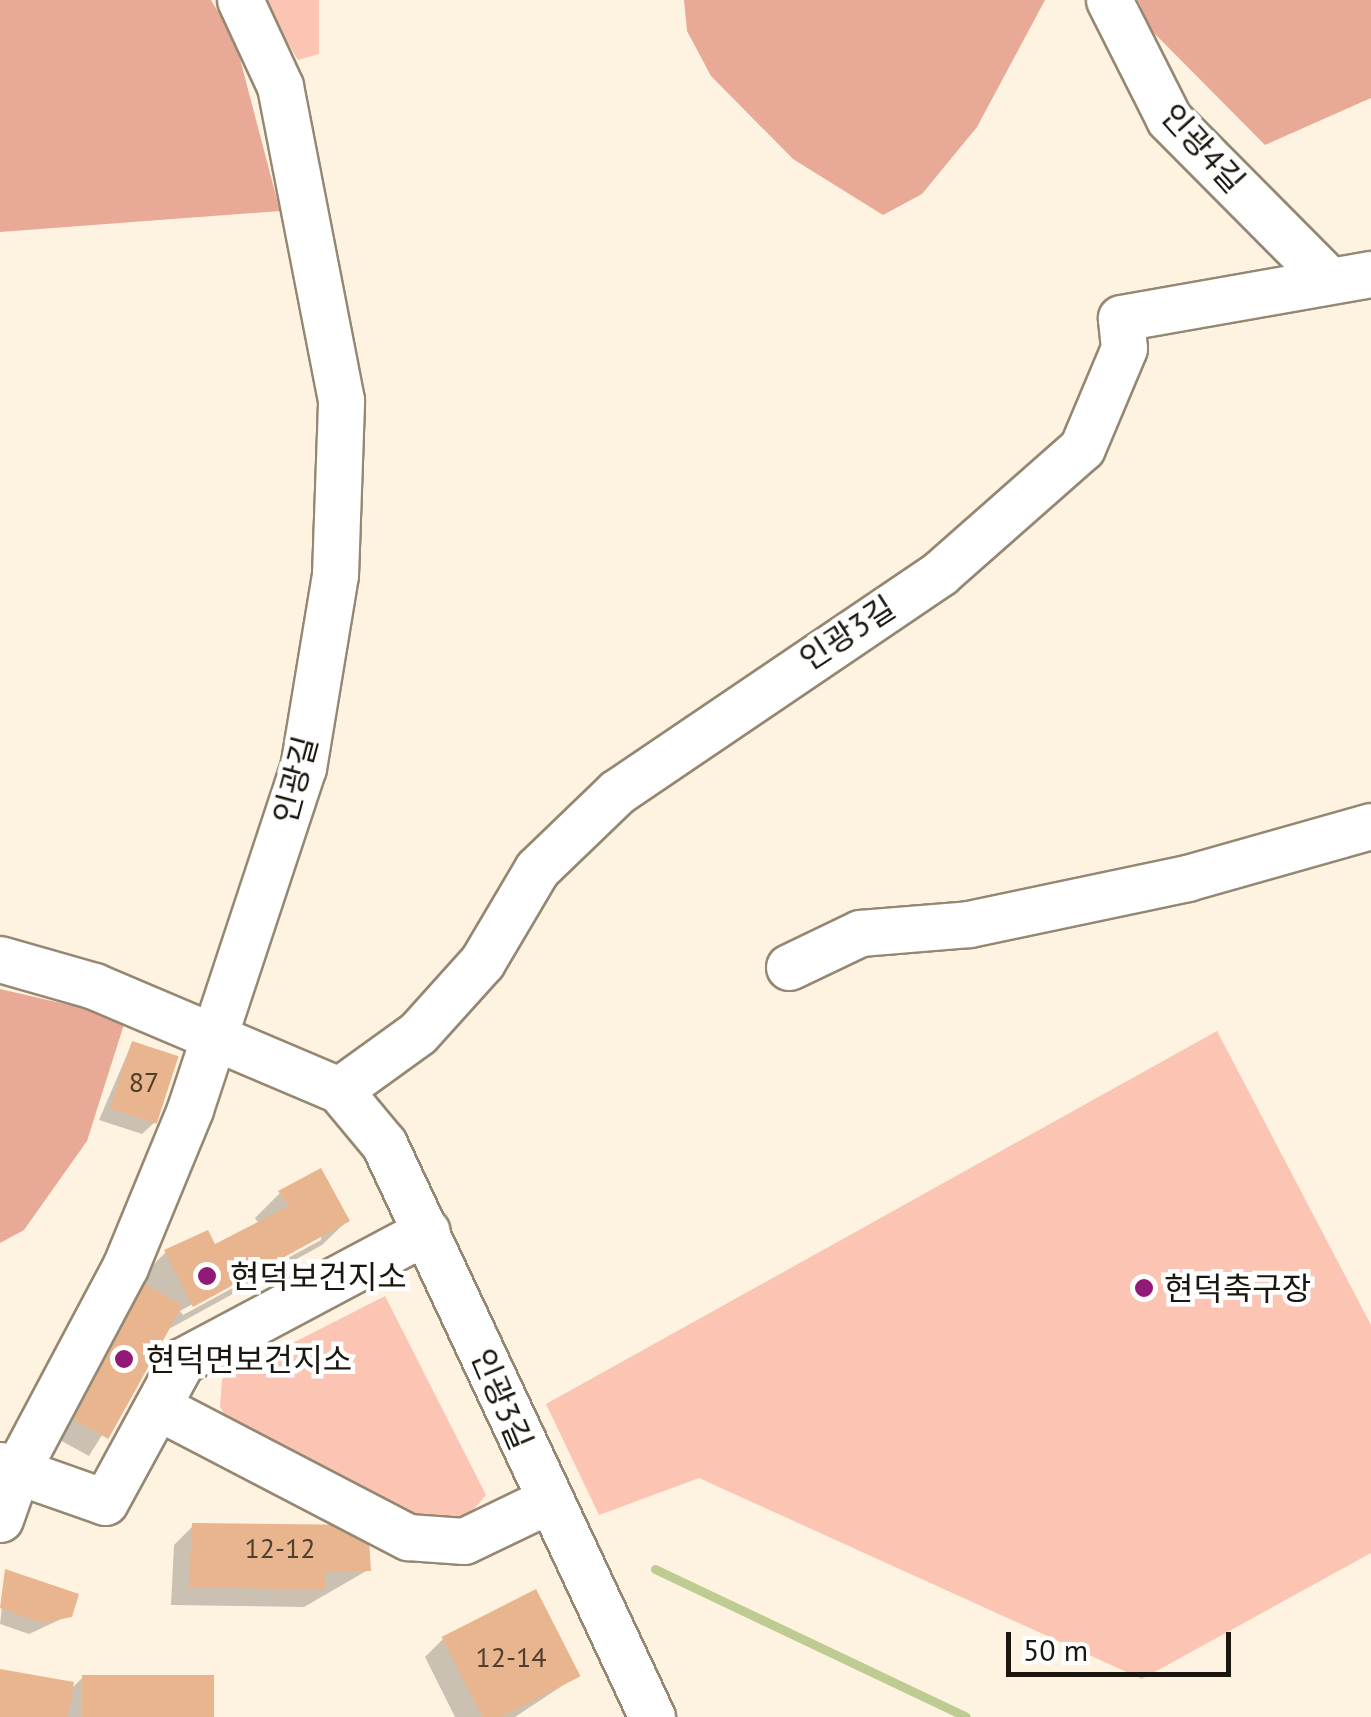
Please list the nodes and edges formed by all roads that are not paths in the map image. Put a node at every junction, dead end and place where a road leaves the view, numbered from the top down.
1 (240, 0) edge
2 (1109, 0) edge
3 (1371, 274) edge
4 (1325, 276) junction
5 (1371, 826) edge
6 (0, 959) edge
7 (789, 967) dead end
8 (210, 1036) junction
9 (339, 1090) junction
10 (427, 1230) junction
11 (158, 1406) junction
12 (9, 1466) edge
13 (547, 1501) junction
14 (0, 1520) edge
15 (652, 1717) edge

1 - 8 street, 인광길
2 - 4 street, 인광4길
3 - 4 street, 인광3길
4 - 9 street, 인광3길
5 - 7 street
6 - 8 street, 인광3길
8 - 9 street, 인광3길
8 - 12 street, 인광길
9 - 10 street, 인광3길
10 - 11 street
10 - 13 street, 인광3길
11 - 12 street
11 - 13 street
12 - 14 street, 인광길
13 - 15 street, 인광3길

